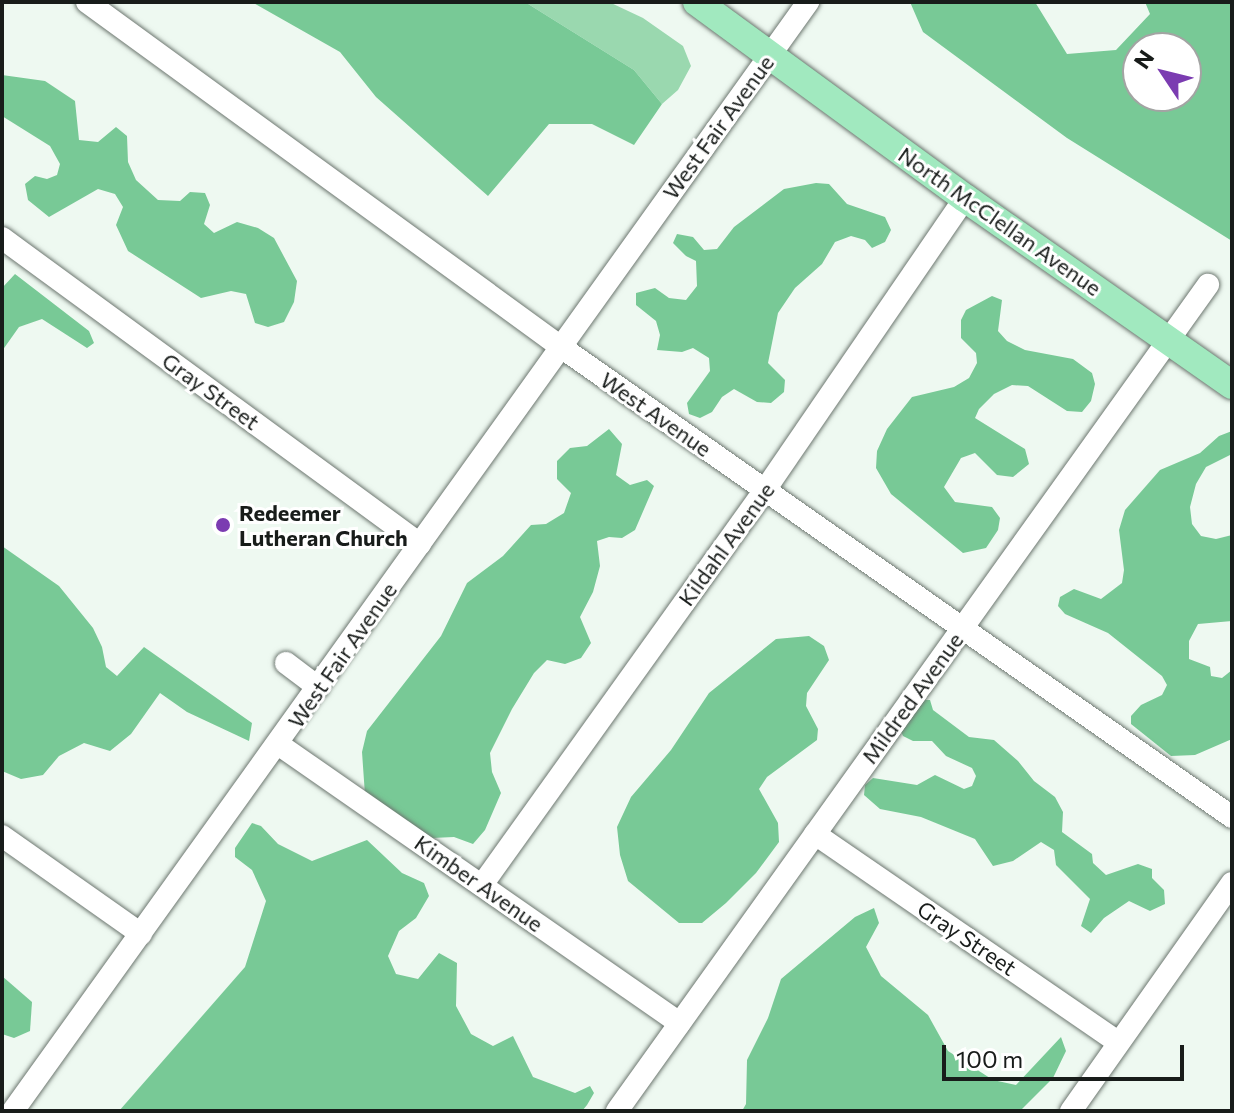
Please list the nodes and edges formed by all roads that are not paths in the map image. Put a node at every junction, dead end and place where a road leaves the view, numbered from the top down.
1 (87, 2) edge
2 (697, 2) edge
3 (808, 2) edge
4 (769, 56) junction
5 (965, 198) junction
6 (2, 238) edge
7 (1208, 285) dead end
8 (1169, 339) junction
9 (561, 347) junction
10 (1232, 385) edge
11 (765, 490) junction
12 (420, 544) junction
13 (961, 630) junction
14 (286, 663) dead end
15 (318, 687) junction
16 (278, 744) junction
17 (1232, 817) edge
18 (815, 834) junction
19 (2, 836) edge
20 (1232, 883) edge
21 (482, 885) junction
22 (141, 934) junction
23 (679, 1023) junction
24 (1118, 1042) junction
25 (13, 1111) edge
26 (617, 1111) edge
27 (1071, 1111) edge

1 - 9 street, West Avenue
2 - 4 main road, North McClellan Avenue
3 - 4 street, West Fair Avenue
4 - 5 main road, North McClellan Avenue
4 - 9 street, West Fair Avenue
5 - 8 main road, North McClellan Avenue
5 - 11 street, Kildahl Avenue
6 - 12 street, Gray Street
7 - 8 street, Mildred Avenue
8 - 10 main road, North McClellan Avenue
8 - 13 street, Mildred Avenue
9 - 11 street, West Avenue
9 - 12 street, West Fair Avenue
11 - 13 street, West Avenue
11 - 21 street, Kildahl Avenue
12 - 15 street, West Fair Avenue
13 - 17 street, West Avenue
13 - 18 street, Mildred Avenue
14 - 15 street
15 - 16 street, West Fair Avenue
16 - 21 street, Kimber Avenue
16 - 22 street, West Fair Avenue
18 - 23 street, Mildred Avenue
18 - 24 street, Gray Street
19 - 22 street
20 - 24 street
21 - 23 street, Kimber Avenue
22 - 25 street, West Fair Avenue
23 - 26 street, Mildred Avenue
24 - 27 street

